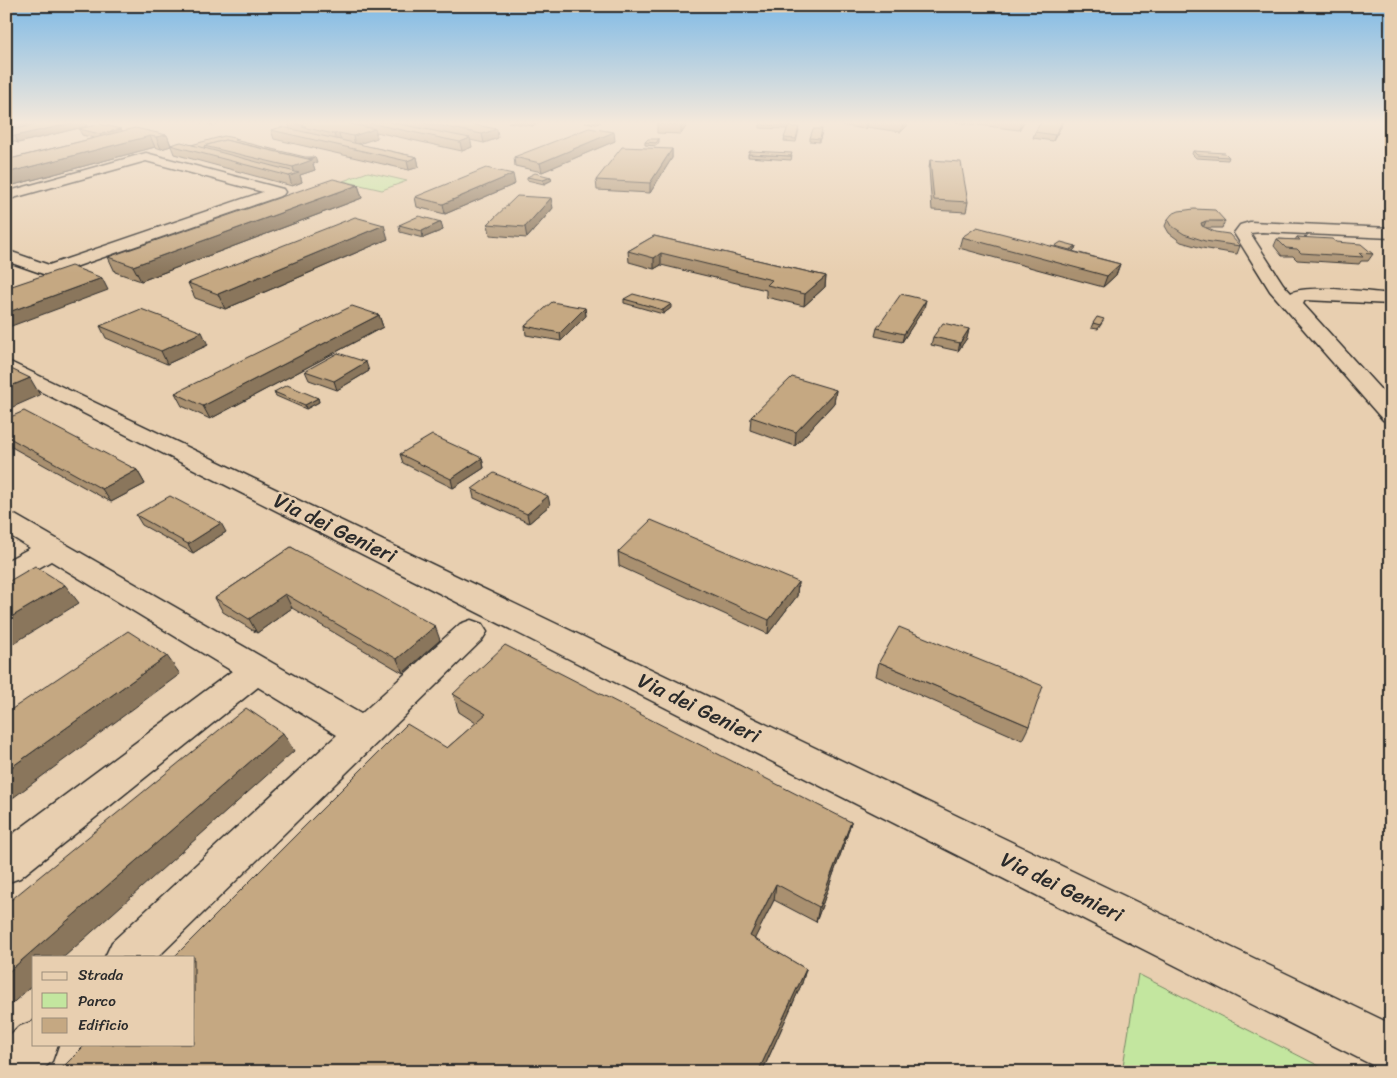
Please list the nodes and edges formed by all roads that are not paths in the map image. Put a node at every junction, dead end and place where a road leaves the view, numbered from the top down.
1 (91, 172) edge
2 (204, 172) edge
3 (6, 196) edge
4 (1391, 233) edge
5 (6, 255) edge
6 (1391, 298) edge
7 (1293, 305) junction
8 (6, 366) edge
9 (1391, 415) edge
10 (6, 521) edge
11 (52, 548) junction
12 (6, 574) edge
13 (471, 632) dead end
14 (257, 670) junction
15 (363, 733) junction
16 (6, 864) edge
17 (129, 956) edge
18 (33, 1046) edge
19 (1391, 1049) edge
20 (6, 1072) edge

1 - 3 street
2 - 5 street
4 - 7 street
6 - 7 street
7 - 9 street
8 - 19 street, Via dei Genieri
10 - 11 street
11 - 12 street
11 - 14 street
13 - 15 street
14 - 15 street
14 - 16 street
15 - 17 street
18 - 20 street

